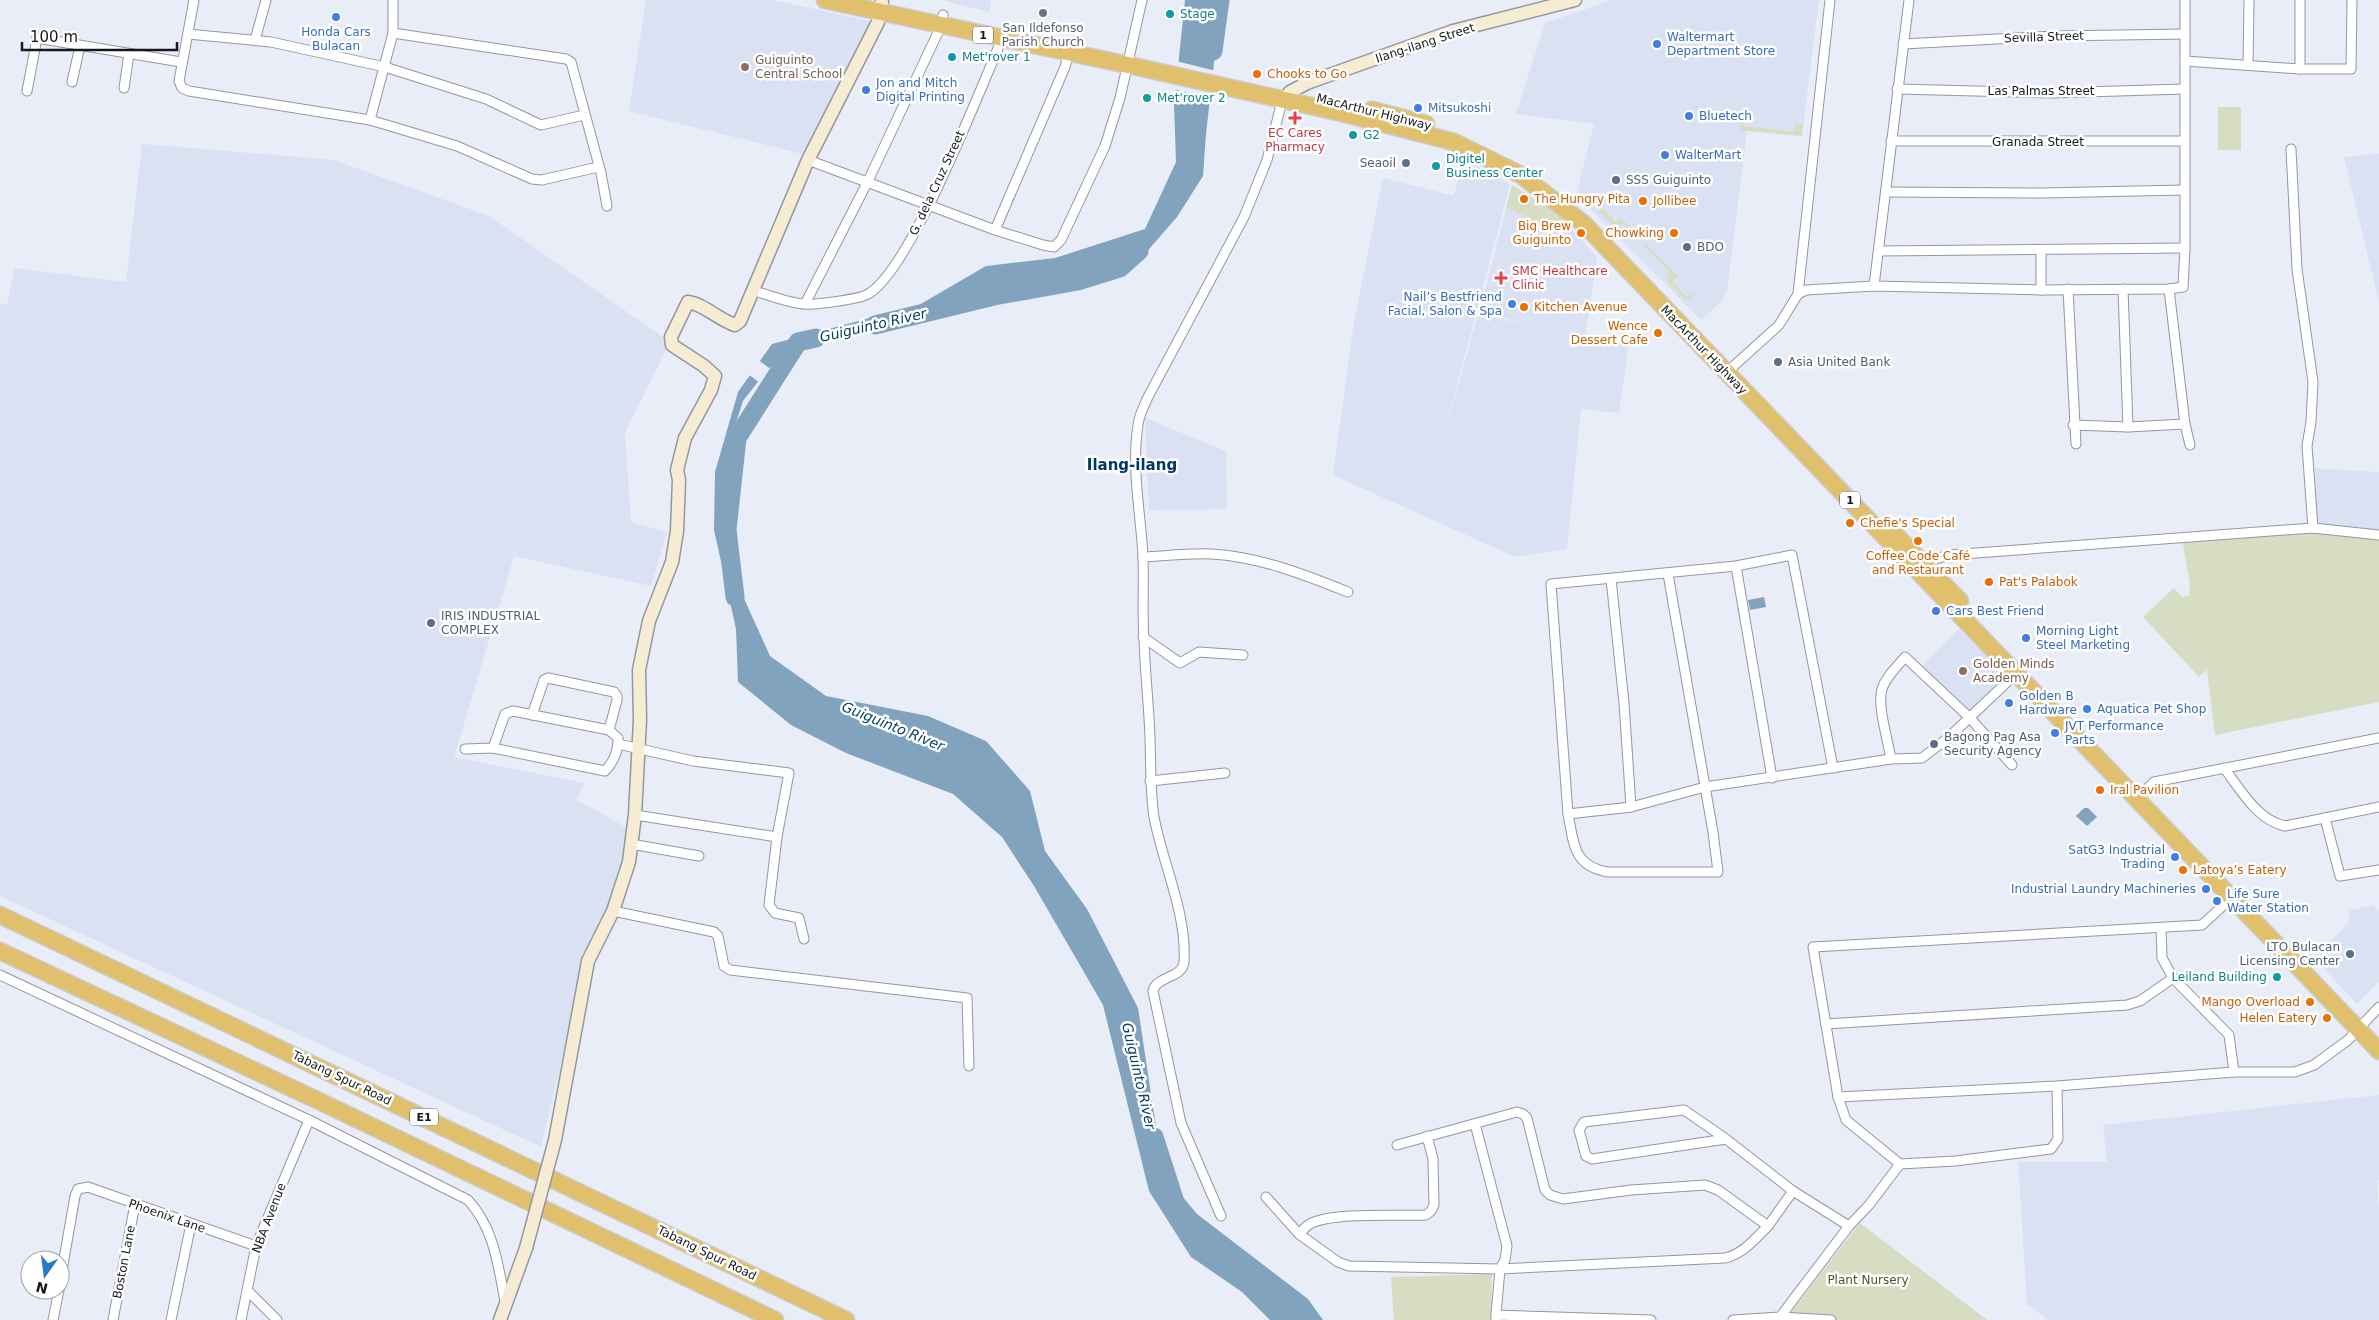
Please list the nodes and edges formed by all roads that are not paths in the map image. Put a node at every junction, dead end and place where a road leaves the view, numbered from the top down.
1 (194, 0) edge
2 (266, 0) edge
3 (393, 0) edge
4 (825, 0) edge
5 (1142, 0) edge
6 (1576, 0) edge
7 (1830, 0) edge
8 (1910, 0) edge
9 (2185, 0) edge
10 (2248, 0) edge
11 (2300, 0) edge
12 (2352, 0) edge
13 (879, 5) edge
14 (942, 21) junction
15 (188, 34) junction
16 (393, 34) junction
17 (2185, 34) junction
18 (1002, 39) junction
19 (255, 40) junction
20 (1903, 44) junction
21 (80, 46) junction
22 (1071, 48) junction
23 (129, 54) junction
24 (2185, 61) junction
25 (182, 62) junction
26 (1136, 62) junction
27 (2248, 65) junction
28 (385, 67) junction
29 (2300, 69) junction
30 (72, 82) dead end
31 (124, 88) dead end
32 (1897, 89) junction
33 (2185, 90) junction
34 (27, 92) dead end
35 (1286, 96) junction
36 (584, 115) junction
37 (370, 120) junction
38 (1891, 141) junction
39 (2184, 141) junction
40 (2291, 149) dead end
41 (808, 160) junction
42 (598, 167) junction
43 (868, 181) junction
44 (2184, 190) junction
45 (1886, 192) junction
46 (930, 205) junction
47 (607, 206) dead end
48 (995, 230) junction
49 (2186, 248) junction
50 (2042, 250) junction
51 (1879, 251) junction
52 (1874, 286) junction
53 (2068, 289) junction
54 (2123, 289) junction
55 (2169, 289) junction
56 (2041, 290) junction
57 (754, 291) junction
58 (1798, 294) junction
59 (805, 304) junction
60 (1730, 369) junction
61 (2185, 424) junction
62 (2073, 425) junction
63 (2128, 427) junction
64 (2076, 444) dead end
65 (2190, 445) dead end
66 (2313, 528) junction
67 (2379, 534) edge
68 (1143, 557) junction
69 (1736, 566) junction
70 (1920, 566) junction
71 (1668, 574) junction
72 (1611, 580) junction
73 (1348, 592) dead end
74 (1144, 637) junction
75 (1243, 656) dead end
76 (2020, 671) junction
77 (532, 715) junction
78 (1970, 718) junction
79 (609, 730) junction
80 (2379, 738) edge
81 (618, 744) junction
82 (493, 748) junction
83 (466, 749) dead end
84 (638, 750) junction
85 (1891, 759) junction
86 (2012, 765) dead end
87 (1833, 768) junction
88 (2224, 768) junction
89 (1226, 773) dead end
90 (1772, 778) junction
91 (1150, 781) junction
92 (1705, 787) junction
93 (2140, 795) junction
94 (1631, 807) junction
95 (2379, 807) edge
96 (1568, 814) junction
97 (635, 815) junction
98 (2325, 818) junction
99 (777, 837) junction
100 (632, 844) junction
101 (699, 856) dead end
102 (2379, 870) edge
103 (2235, 895) junction
104 (613, 911) junction
105 (0, 915) edge
106 (2161, 928) junction
107 (804, 940) dead end
108 (0, 951) edge
109 (0, 975) edge
110 (2173, 978) junction
111 (2379, 1007) edge
112 (1826, 1024) junction
113 (2361, 1026) junction
114 (2379, 1037) edge
115 (2379, 1051) edge
116 (969, 1066) dead end
117 (2234, 1072) junction
118 (2057, 1086) junction
119 (1838, 1097) junction
120 (309, 1120) junction
121 (1475, 1124) junction
122 (1427, 1136) junction
123 (1726, 1139) junction
124 (1397, 1145) dead end
125 (1900, 1164) junction
126 (1793, 1191) junction
127 (1266, 1197) dead end
128 (135, 1204) junction
129 (1220, 1216) dead end
130 (191, 1224) junction
131 (1768, 1226) junction
132 (1849, 1226) junction
133 (1299, 1234) junction
134 (256, 1246) junction
135 (66, 1250) edge
136 (1500, 1269) junction
137 (248, 1291) junction
138 (57, 1300) edge
139 (505, 1301) junction
140 (1780, 1317) junction
141 (1496, 1318) edge
142 (53, 1320) edge
143 (113, 1320) edge
144 (171, 1320) edge
145 (241, 1320) edge
146 (277, 1320) edge
147 (500, 1320) edge
148 (776, 1320) edge
149 (846, 1320) edge
150 (1651, 1320) edge
151 (1732, 1320) edge
152 (1831, 1320) edge

1 - 15 street
2 - 19 street
3 - 16 street
4 - 13 highway, MacArthur Highway / 1
5 - 26 street
6 - 35 street, Ilang-ilang Street
7 - 58 street
8 - 20 street
9 - 17 street
10 - 27 street
11 - 29 street
12 - 29 street
13 - 14 highway, MacArthur Highway / 1
13 - 41 street
14 - 18 highway, MacArthur Highway / 1
14 - 22 highway, MacArthur Highway / 1
14 - 43 street
15 - 19 street
15 - 25 street
16 - 28 street
16 - 36 street
17 - 20 street, Sevilla Street
17 - 24 street
18 - 22 highway, MacArthur Highway / 1
18 - 46 street, G. dela Cruz Street
19 - 28 street
20 - 32 street
21 - 23 street
21 - 30 street
21 - 34 street
22 - 26 highway, MacArthur Highway / 1
22 - 48 street
23 - 25 street
23 - 31 street
24 - 27 street
24 - 33 street
25 - 37 street
26 - 35 highway, MacArthur Highway / 1
26 - 48 street
27 - 29 street
28 - 36 street
28 - 37 street
32 - 33 street, Las Palmas Street
32 - 38 street
33 - 39 street
35 - 60 highway, MacArthur Highway / 1
35 - 68 street
36 - 42 street
37 - 42 street
38 - 39 street, Granada Street
38 - 45 street
39 - 44 street
40 - 66 street
41 - 43 street
41 - 57 street
42 - 47 street
43 - 46 street
43 - 59 street
44 - 45 street
44 - 49 street
45 - 51 street
46 - 48 street
46 - 59 street, G. dela Cruz Street
49 - 50 street
49 - 55 street
50 - 51 street
50 - 56 street
51 - 52 street
52 - 56 street
52 - 58 street
53 - 54 street
53 - 56 street
53 - 62 street
54 - 55 street
54 - 63 street
55 - 61 street
57 - 59 street, G. dela Cruz Street
57 - 84 street
58 - 60 street
60 - 70 highway, MacArthur Highway / 1
61 - 63 street
61 - 65 street
62 - 63 street
62 - 64 street
66 - 67 street
66 - 70 street
68 - 73 street
68 - 74 street
69 - 71 street
69 - 87 street
69 - 90 street
70 - 76 highway, MacArthur Highway / 1
71 - 72 street
71 - 92 street
72 - 94 street
72 - 96 street
74 - 75 street
74 - 91 street
76 - 78 street
76 - 93 highway, MacArthur Highway / 1
77 - 79 street
77 - 79 street
77 - 82 street
78 - 85 street
78 - 85 street
78 - 86 street
79 - 81 street
80 - 88 street
81 - 82 street
81 - 84 street
82 - 83 street
84 - 97 street
84 - 99 street
85 - 87 street
87 - 90 street
88 - 93 street
88 - 98 street
89 - 91 street
90 - 92 street
91 - 129 street
92 - 94 street
92 - 96 street
93 - 103 highway, MacArthur Highway / 1
94 - 96 street
95 - 98 street
97 - 99 street
97 - 100 street
98 - 102 street
99 - 107 street
100 - 101 street
100 - 104 street
103 - 106 street
103 - 113 highway, MacArthur Highway / 1
104 - 116 street
104 - 139 street, bridge
105 - 149 highway, Tabang Spur Road / E1
106 - 110 street
106 - 112 street
108 - 148 highway, E1
109 - 120 street
110 - 112 street
110 - 117 street
111 - 113 street
112 - 119 street
113 - 114 highway, MacArthur Highway / 1
113 - 115 highway, MacArthur Highway / 1
113 - 117 street
117 - 118 street
118 - 119 street
118 - 125 street
119 - 125 street
120 - 134 street, NBA Avenue
120 - 139 street
121 - 122 street
121 - 131 street
121 - 136 street
122 - 124 street
122 - 133 street
123 - 123 street
123 - 126 street
125 - 132 street
126 - 131 street
126 - 132 street
127 - 133 street
128 - 130 street, Phoenix Lane
128 - 135 street, Phoenix Lane
128 - 143 street, Boston Lane
130 - 134 street, Phoenix Lane
130 - 144 street
131 - 136 street
132 - 140 street
133 - 136 street
134 - 137 street, NBA Avenue
136 - 141 street
137 - 145 street, NBA Avenue
137 - 146 street
138 - 142 street
139 - 147 street
140 - 151 street
140 - 152 street
141 - 150 street

